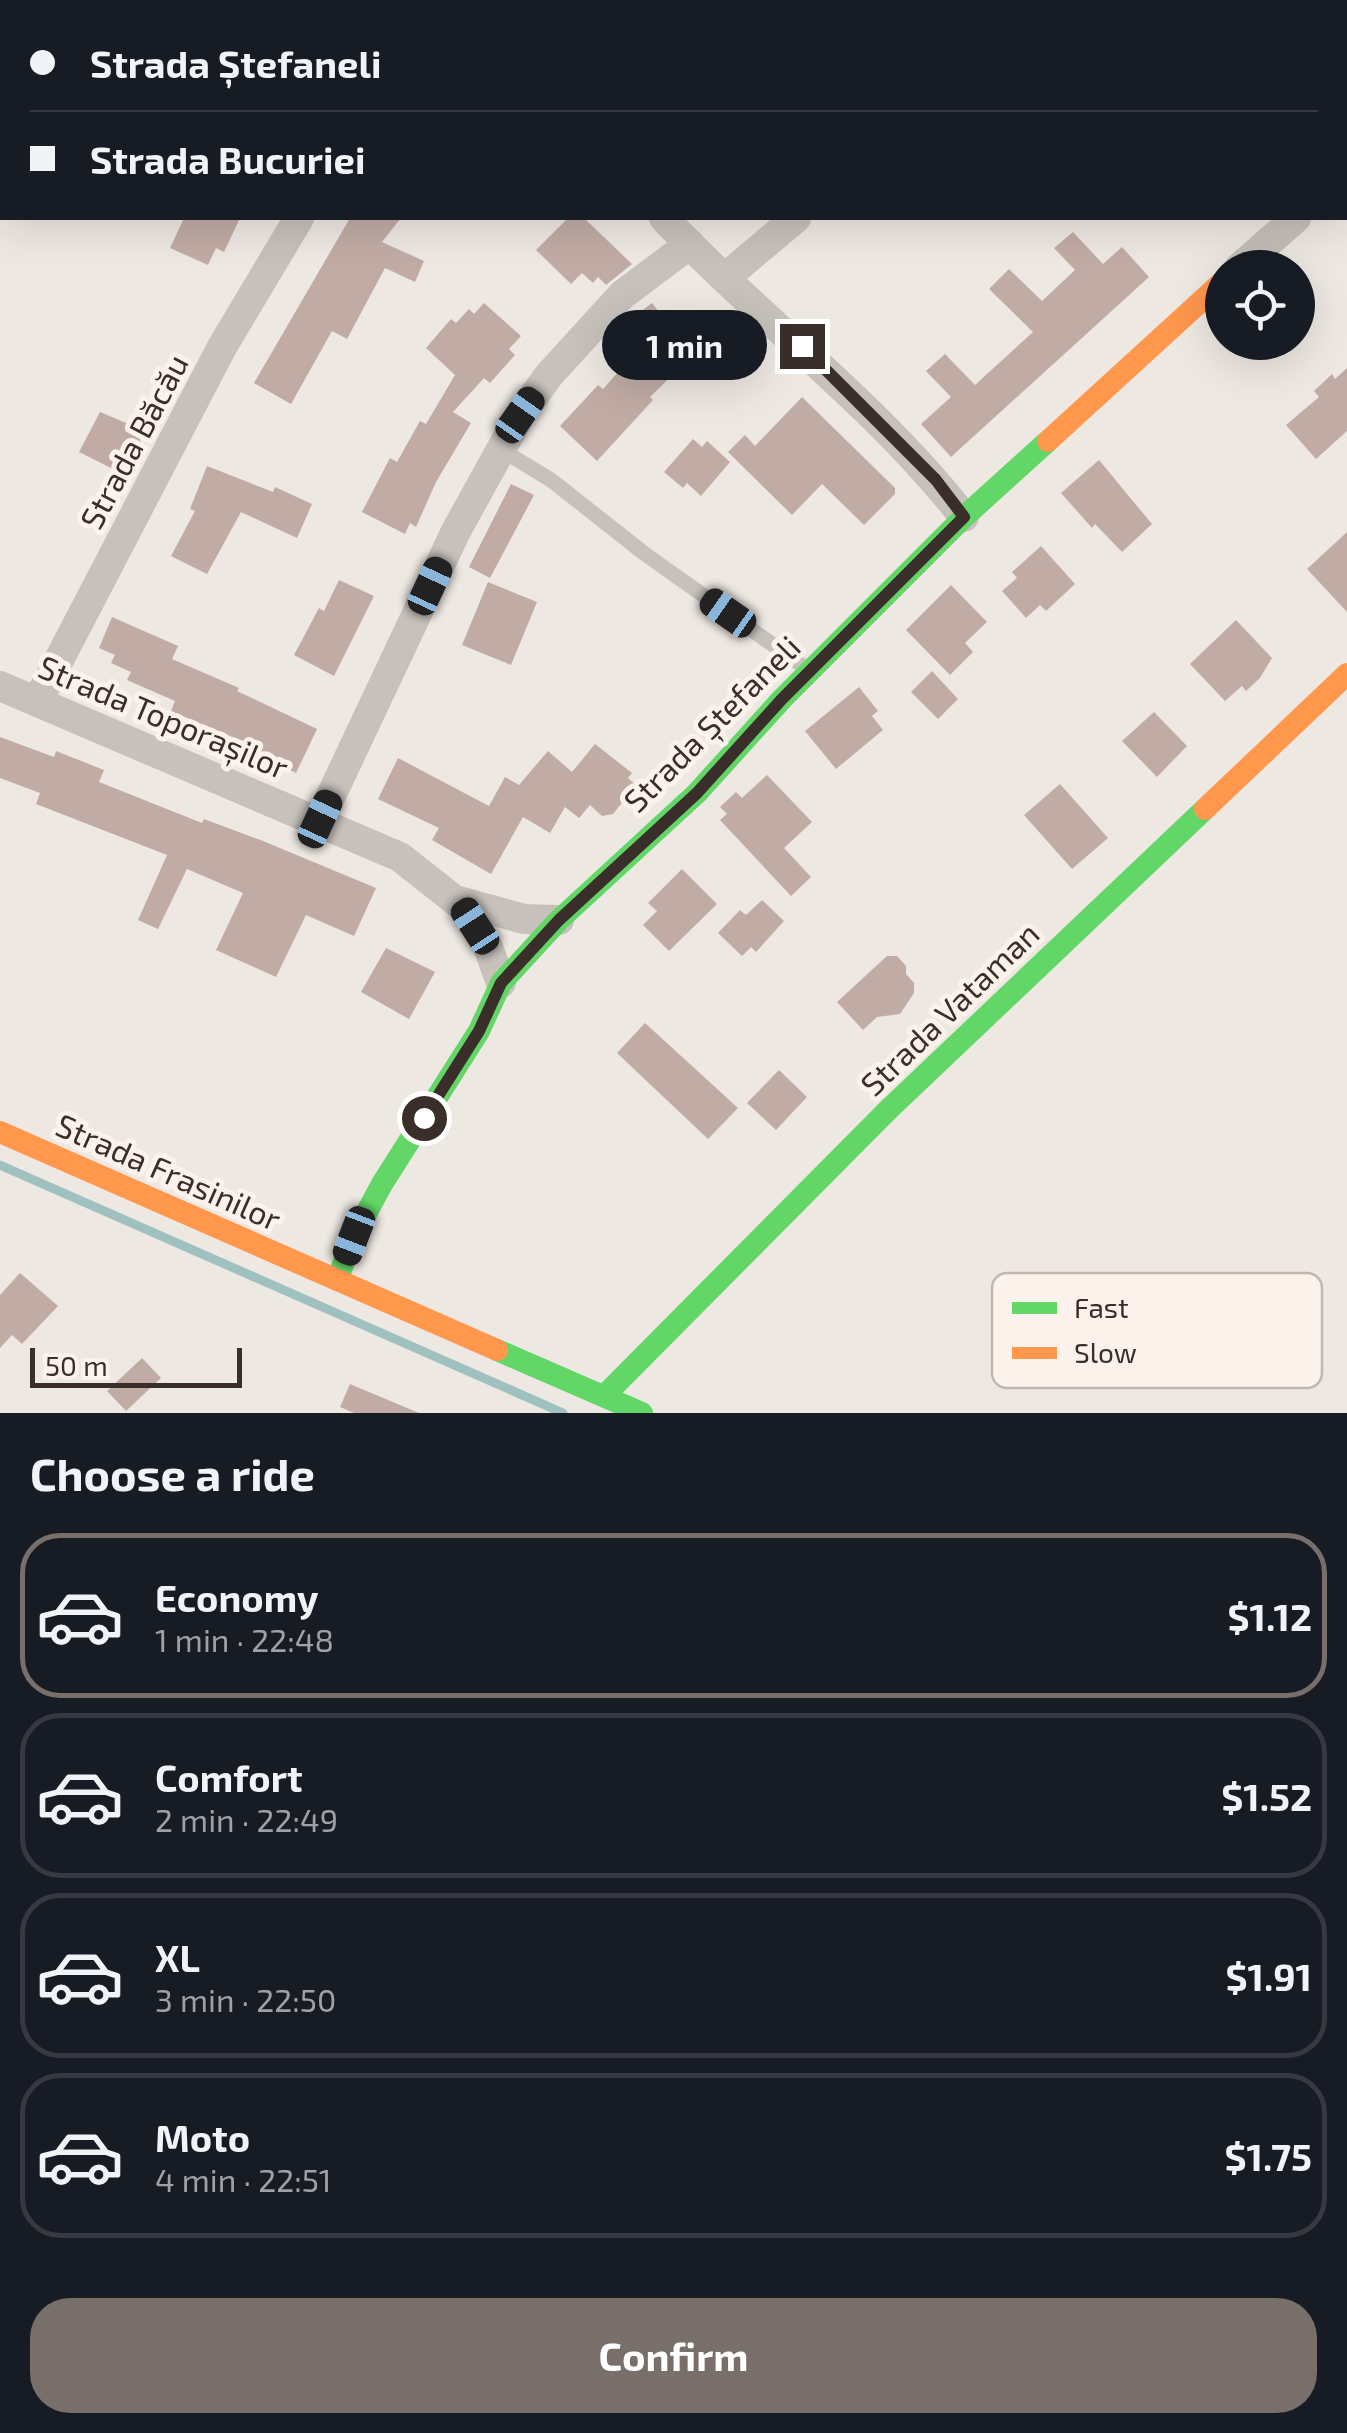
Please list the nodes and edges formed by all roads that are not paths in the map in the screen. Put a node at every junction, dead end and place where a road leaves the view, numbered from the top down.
1 (298, 220) edge
2 (666, 220) edge
3 (794, 220) edge
4 (1294, 220) edge
5 (690, 244) junction
6 (1260, 250) edge
7 (726, 277) junction
8 (1205, 297) edge
9 (500, 449) junction
10 (964, 517) junction
11 (810, 671) junction
12 (1347, 674) edge
13 (0, 686) edge
14 (36, 702) junction
15 (320, 819) junction
16 (455, 900) junction
17 (559, 920) junction
18 (501, 983) junction
19 (0, 1132) edge
20 (337, 1280) junction
21 (604, 1396) junction
22 (642, 1413) edge

1 - 14 street, Strada Băcău
2 - 5 street
3 - 7 street
4 - 6 street
5 - 7 street
5 - 9 street
7 - 10 street
8 - 10 street, Strada Ștefaneli
9 - 11 lane
9 - 15 street
10 - 11 street, Strada Ștefaneli
11 - 17 street, Strada Ștefaneli
12 - 21 street, Strada Vataman
13 - 14 street, Strada Toporașilor
14 - 15 street, Strada Toporașilor
15 - 16 street, Strada Toporașilor
16 - 17 street, Strada Toporașilor
16 - 18 street, Strada Toporașilor
17 - 18 street, Strada Ștefaneli
18 - 20 street, Strada Ștefaneli
19 - 20 street, Strada Frasinilor
20 - 21 street, Strada Frasinilor
21 - 22 street, Strada Frasinilor

